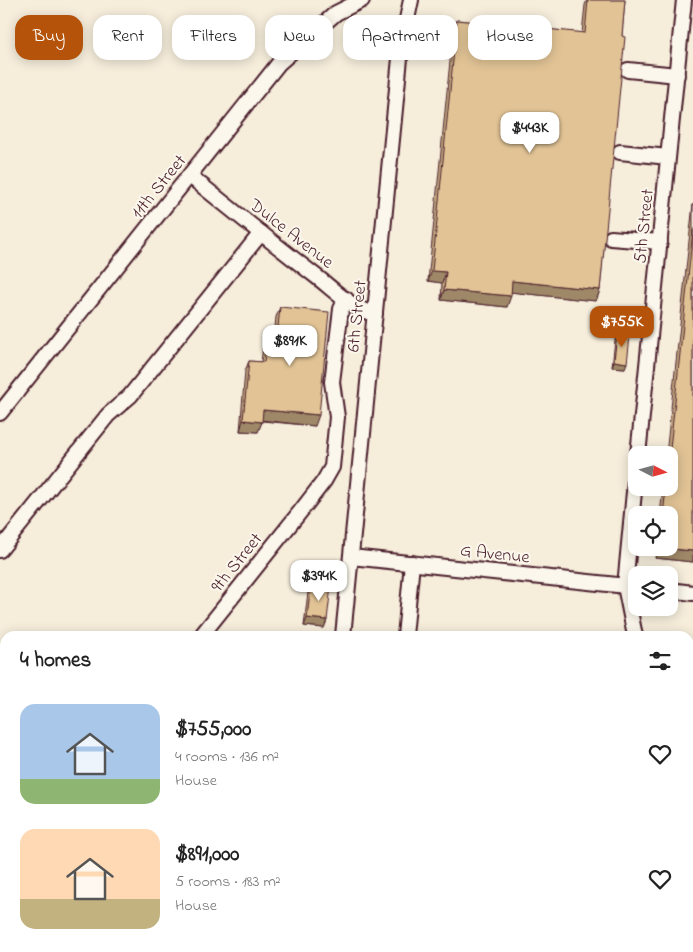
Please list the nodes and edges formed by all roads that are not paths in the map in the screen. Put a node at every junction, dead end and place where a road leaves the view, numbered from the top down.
1 (362, 0) edge
2 (411, 0) edge
3 (684, 0) edge
4 (628, 70) dead end
5 (677, 75) junction
6 (620, 152) dead end
7 (668, 157) junction
8 (190, 176) junction
9 (261, 233) junction
10 (611, 238) dead end
11 (660, 242) junction
12 (346, 299) junction
13 (375, 314) junction
14 (0, 413) edge
15 (639, 446) edge
16 (635, 496) edge
17 (0, 550) edge
18 (351, 557) junction
19 (412, 563) junction
20 (631, 566) edge
21 (628, 586) edge
22 (678, 591) edge
23 (693, 593) edge
24 (633, 616) edge
25 (205, 631) edge
26 (344, 631) edge
27 (405, 631) edge
28 (634, 631) edge

1 - 8 lane, 11th Street
2 - 13 lane, 6th Street
3 - 5 lane, 5th Street
4 - 5 lane
5 - 7 lane, 5th Street
6 - 7 lane
7 - 11 lane, 5th Street
8 - 9 lane, Dulce Avenue
8 - 14 lane, 11th Street
9 - 12 lane, Dulce Avenue
9 - 17 lane
10 - 11 lane
11 - 15 lane, 5th Street
12 - 13 lane, Dulce Avenue
12 - 25 lane, 9th Street
13 - 18 lane, 6th Street
16 - 20 lane
18 - 19 lane, G Avenue
18 - 26 lane, 6th Street
19 - 21 lane, G Avenue
19 - 27 lane
22 - 23 lane
24 - 28 lane

